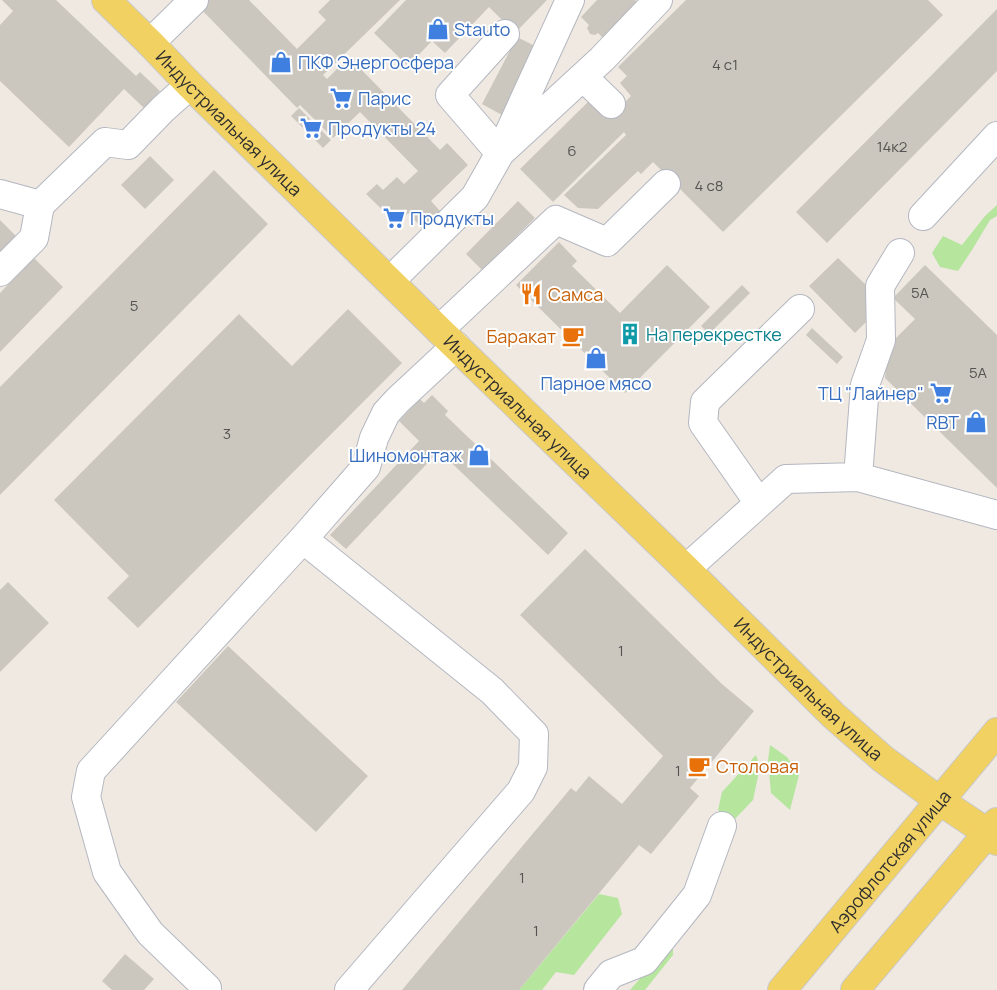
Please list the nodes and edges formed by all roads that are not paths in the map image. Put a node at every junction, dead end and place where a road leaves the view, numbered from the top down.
1 (106, 0) edge
2 (194, 0) edge
3 (570, 0) edge
4 (658, 0) edge
5 (505, 34) dead end
6 (150, 44) junction
7 (583, 77) junction
8 (190, 85) junction
9 (611, 104) dead end
10 (997, 136) edge
11 (500, 153) junction
12 (666, 184) dead end
13 (0, 194) edge
14 (40, 205) junction
15 (923, 216) dead end
16 (900, 252) dead end
17 (0, 272) edge
18 (390, 282) junction
19 (800, 309) dead end
20 (447, 338) junction
21 (858, 476) junction
22 (759, 504) junction
23 (997, 515) edge
24 (303, 539) junction
25 (686, 569) junction
26 (997, 732) edge
27 (940, 801) junction
28 (722, 826) dead end
29 (995, 833) edge
30 (207, 988) dead end
31 (349, 990) edge
32 (598, 990) edge
33 (782, 990) edge
34 (855, 990) edge

1 - 6 main road, Индустриальная улица
2 - 6 lane
3 - 11 lane
4 - 7 lane
5 - 11 lane
6 - 8 main road, Индустриальная улица
7 - 9 lane
7 - 11 lane
8 - 14 lane
8 - 18 main road, Индустриальная улица
10 - 15 lane
11 - 18 lane
12 - 20 lane
13 - 14 lane
14 - 17 lane
16 - 21 lane
18 - 20 main road, Индустриальная улица
19 - 22 lane
20 - 24 lane
20 - 25 main road, Индустриальная улица
21 - 22 lane
21 - 23 lane
22 - 25 lane
24 - 30 lane
24 - 31 lane
25 - 27 main road, Индустриальная улица
26 - 27 main road, Аэрофлотская улица
27 - 29 main road, Индустриальная улица
27 - 33 main road, Аэрофлотская улица
28 - 32 lane
29 - 34 main road

